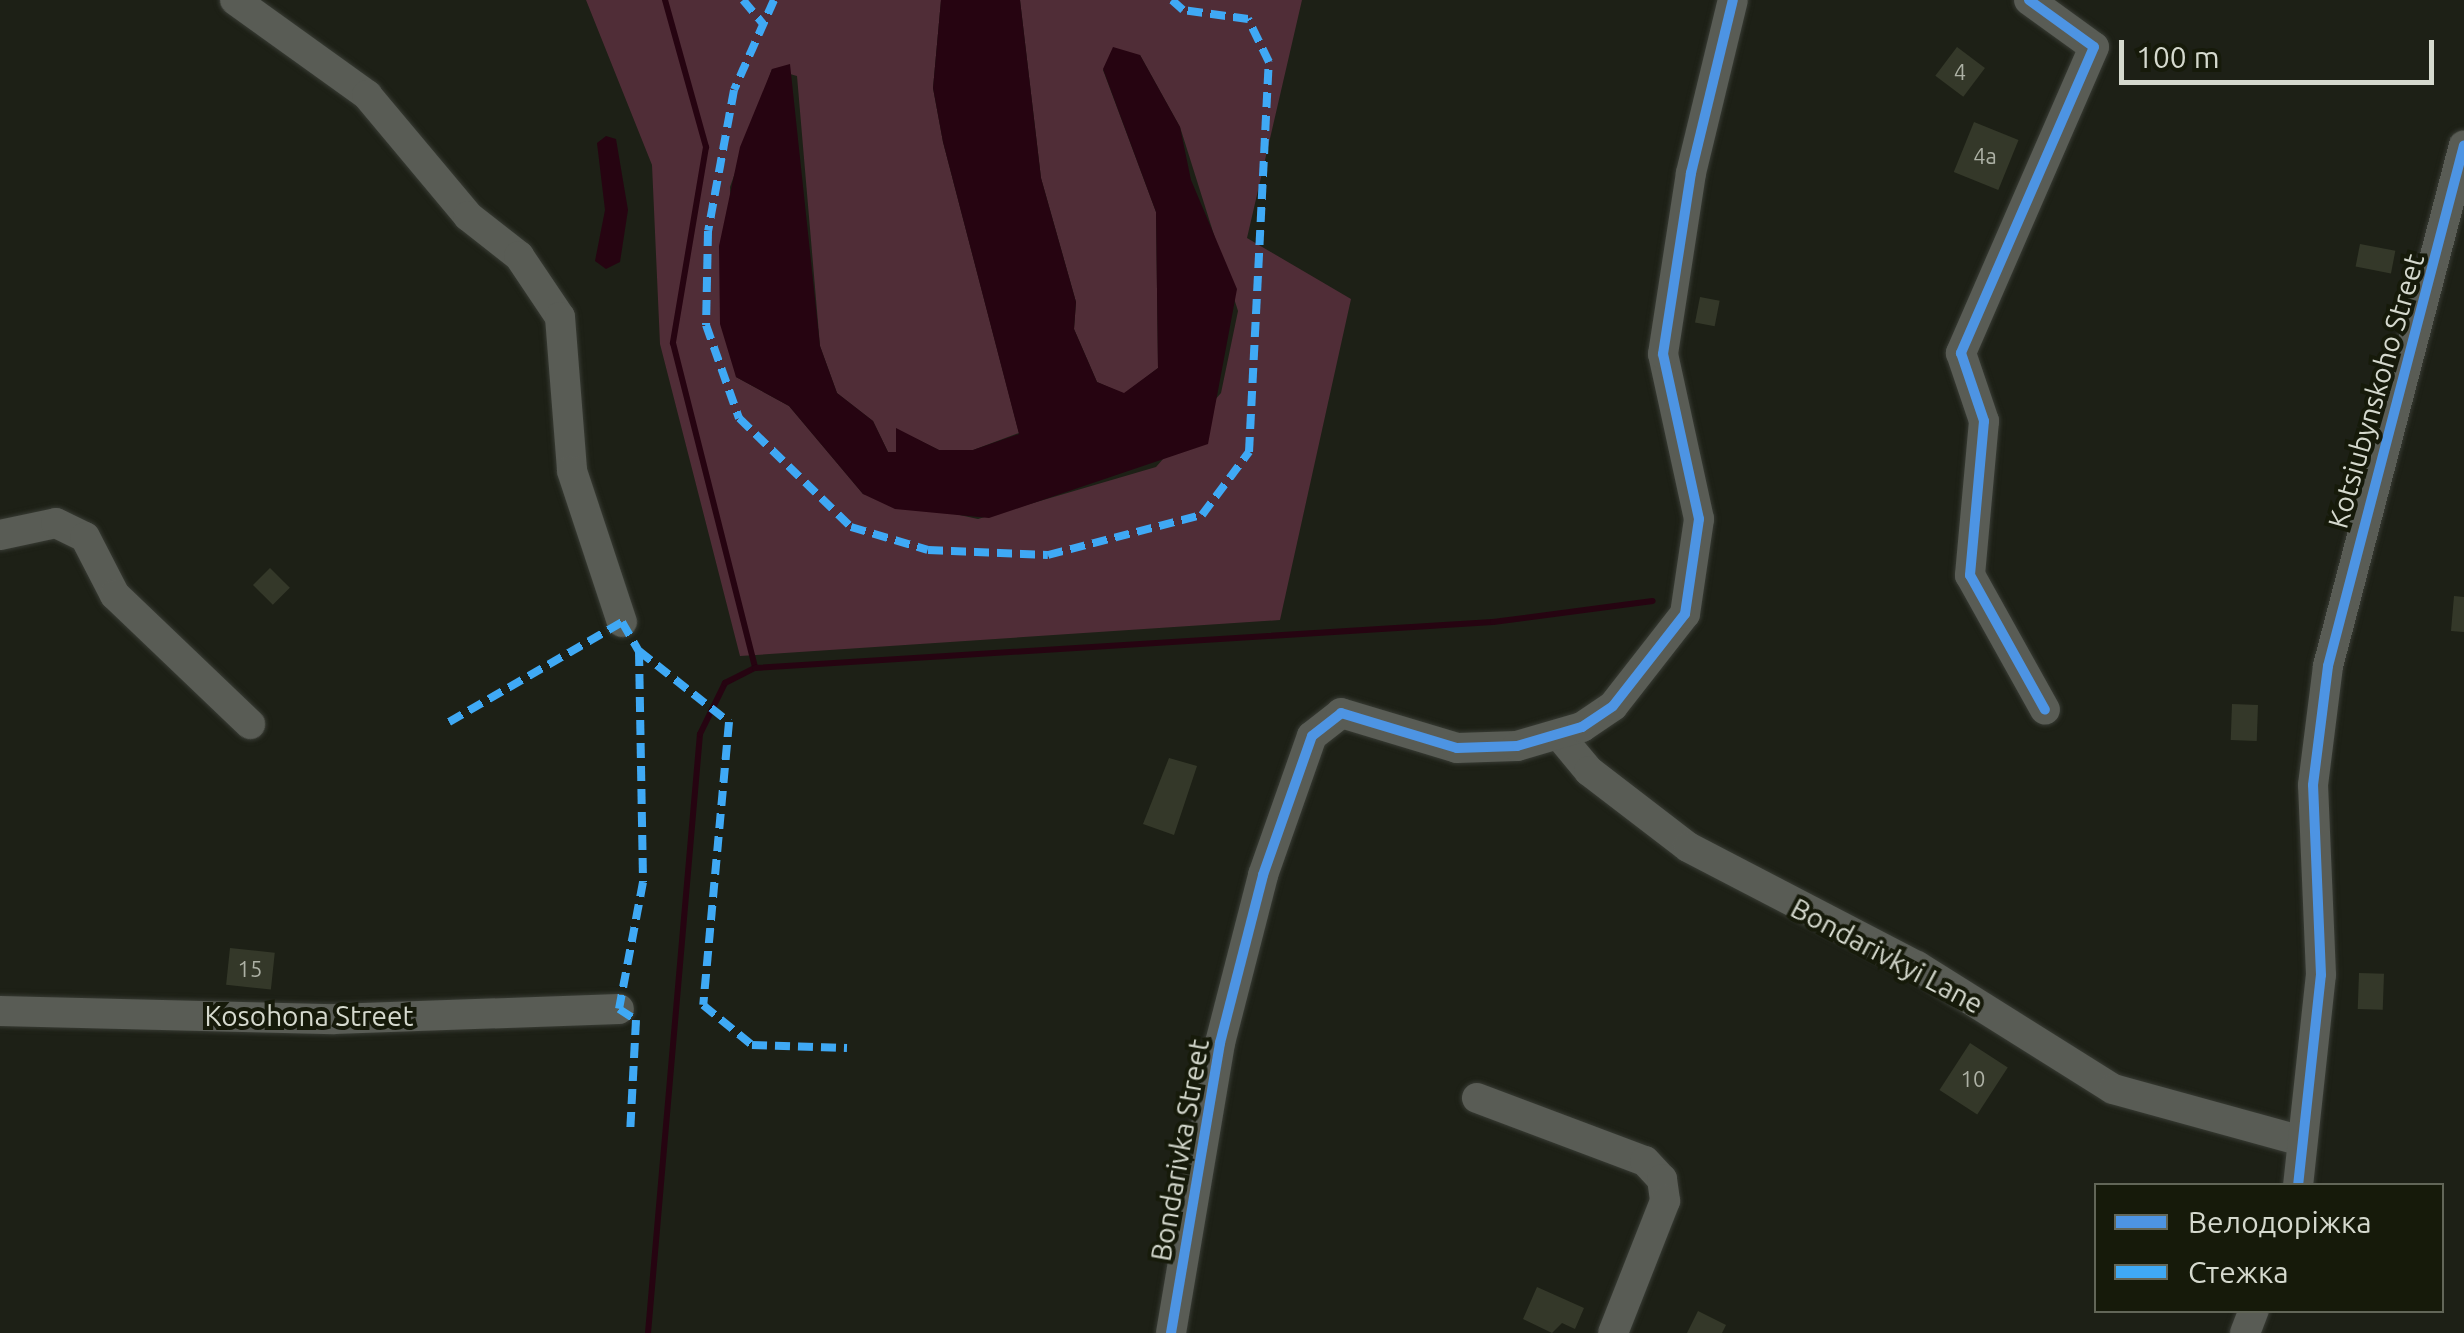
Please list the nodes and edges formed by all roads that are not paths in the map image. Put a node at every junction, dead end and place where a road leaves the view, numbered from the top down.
1 (235, 0) edge
2 (1733, 0) edge
3 (2029, 0) edge
4 (2464, 145) edge
5 (0, 536) edge
6 (622, 622) dead end
7 (2045, 710) dead end
8 (250, 724) dead end
9 (1559, 734) junction
10 (619, 1009) dead end
11 (0, 1011) edge
12 (1477, 1098) dead end
13 (2302, 1140) junction
14 (2298, 1183) edge
15 (1171, 1333) edge
16 (1613, 1333) edge

1 - 6 street
2 - 9 street, Bondarivka Street
3 - 7 street
4 - 13 street, Kotsiubynskoho Street
5 - 8 street
9 - 13 street, Bondarivkyi Lane
9 - 15 street, Bondarivka Street
10 - 11 street, Kosohona Street
12 - 16 street
13 - 14 street, Kotsiubynskoho Street

